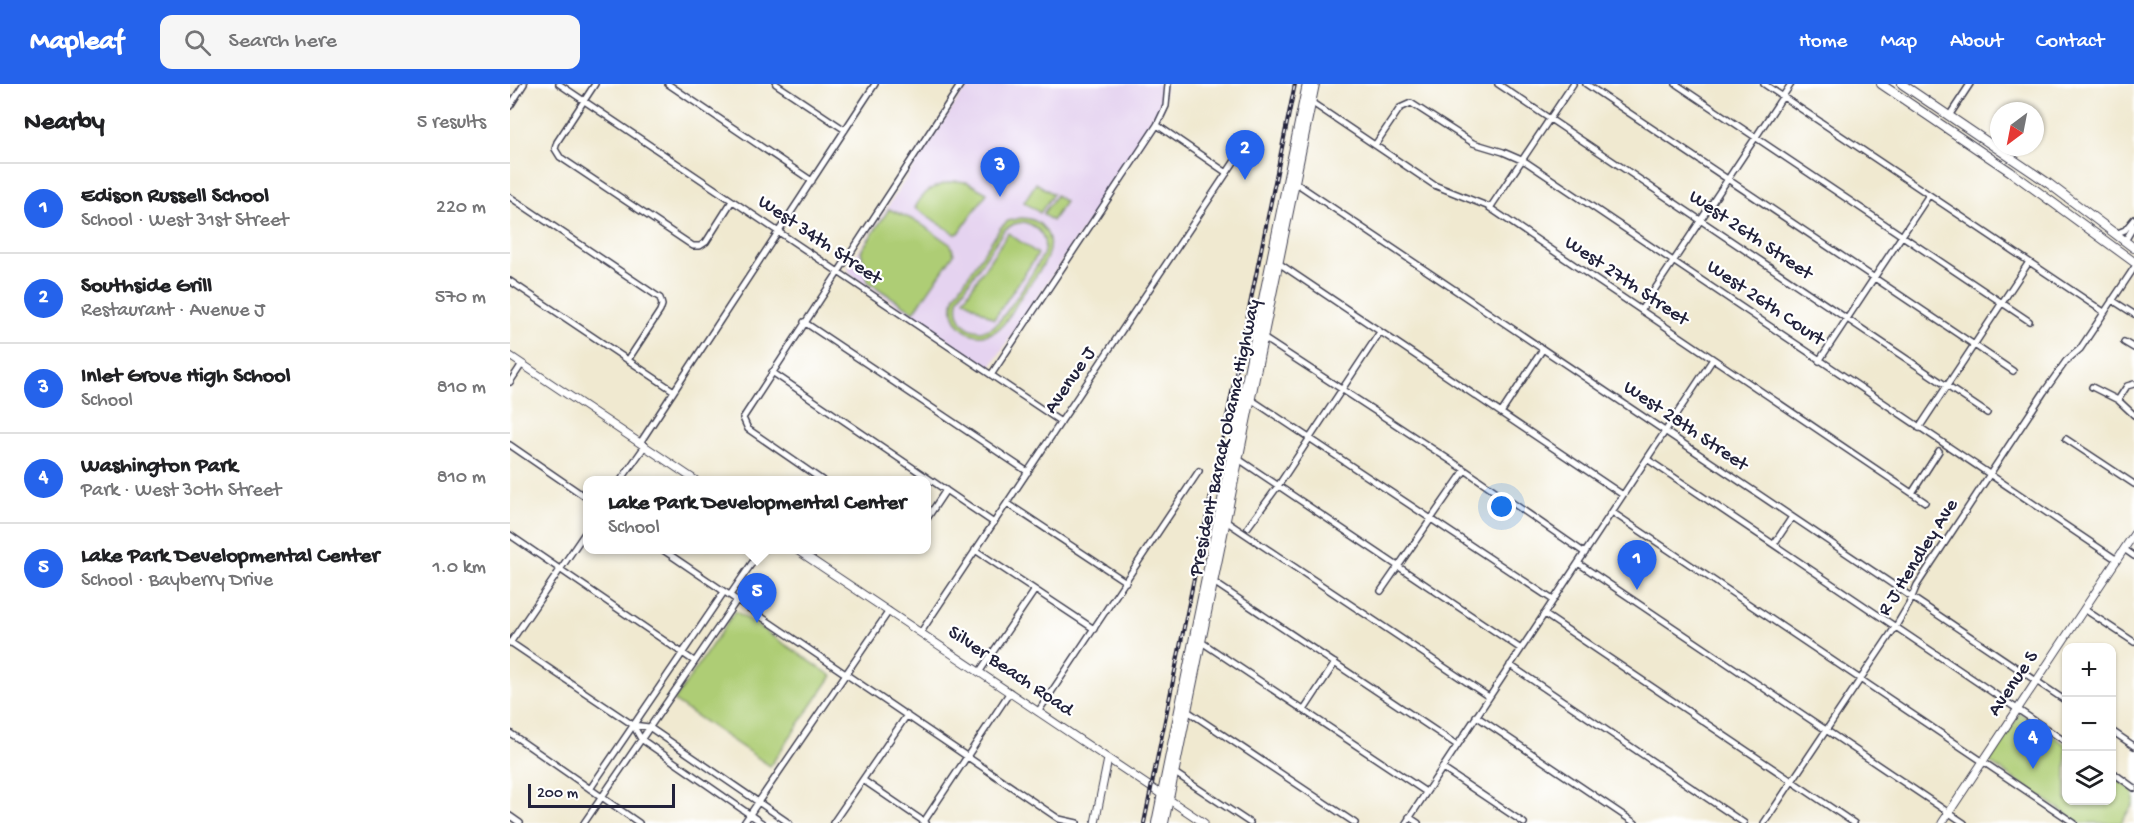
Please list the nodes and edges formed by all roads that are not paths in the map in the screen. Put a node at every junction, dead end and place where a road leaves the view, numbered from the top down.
1 (524, 84) edge
2 (559, 84) edge
3 (595, 84) edge
4 (668, 84) edge
5 (776, 84) edge
6 (876, 84) edge
7 (961, 84) edge
8 (1168, 84) edge
9 (1307, 84) edge
10 (1316, 84) edge
11 (1498, 84) edge
12 (1573, 84) edge
13 (1586, 84) edge
14 (1676, 84) edge
15 (1764, 84) edge
16 (1791, 84) edge
17 (1881, 84) edge
18 (1902, 84) edge
19 (1970, 84) edge
20 (1897, 94) junction
21 (1783, 96) junction
22 (584, 101) junction
23 (1308, 101) junction
24 (511, 102) edge
25 (1949, 116) junction
26 (1549, 119) junction
27 (1157, 125) junction
28 (1948, 129) junction
29 (845, 130) junction
30 (1755, 137) junction
31 (1990, 144) edge
32 (1375, 145) junction
33 (1244, 147) dead end
34 (1990, 150) edge
35 (2008, 156) edge
36 (1522, 161) junction
37 (1227, 173) junction
38 (1287, 177) junction
39 (1728, 179) junction
40 (812, 181) junction
41 (1295, 182) junction
42 (1929, 195) junction
43 (510, 197) edge
44 (732, 201) junction
45 (1490, 208) junction
46 (2134, 219) edge
47 (1700, 220) junction
48 (2134, 226) edge
49 (779, 232) junction
50 (2115, 234) junction
51 (1902, 236) junction
52 (2125, 242) junction
53 (2134, 248) edge
54 (1270, 258) junction
55 (1673, 262) junction
56 (2029, 262) junction
57 (2134, 262) edge
58 (1278, 263) junction
59 (2134, 268) edge
60 (838, 271) junction
61 (1874, 278) junction
62 (510, 281) edge
63 (2112, 300) junction
64 (2002, 303) junction
65 (1641, 310) junction
66 (2104, 312) junction
67 (2134, 314) edge
68 (1847, 319) junction
69 (2029, 321) dead end
70 (804, 322) junction
71 (1380, 332) junction
72 (1255, 333) junction
73 (1263, 338) junction
74 (2124, 342) dead end
75 (1974, 345) junction
76 (2134, 348) edge
77 (1543, 349) junction
78 (510, 356) edge
79 (1713, 359) junction
80 (628, 360) junction
81 (1819, 360) junction
82 (522, 364) junction
83 (2013, 371) dead end
84 (772, 372) junction
85 (991, 375) junction
86 (510, 382) edge
87 (2134, 384) edge
88 (1947, 386) junction
89 (2092, 387) dead end
90 (1341, 390) junction
91 (674, 391) junction
92 (1243, 394) junction
93 (1251, 399) junction
94 (2118, 400) junction
95 (1501, 413) junction
96 (1987, 413) dead end
97 (2134, 416) edge
98 (1061, 422) junction
99 (1919, 428) junction
100 (1665, 431) junction
101 (1310, 438) junction
102 (2066, 439) dead end
103 (510, 445) edge
104 (642, 445) junction
105 (1939, 451) dead end
106 (1231, 453) junction
107 (1238, 459) junction
108 (1647, 459) junction
109 (1465, 470) junction
110 (1199, 471) dead end
111 (1028, 472) junction
112 (813, 474) joint
113 (1989, 475) junction
114 (623, 476) edge
115 (689, 476) edge
116 (816, 476) edge
117 (925, 476) edge
118 (931, 480) edge
119 (2134, 484) edge
120 (1278, 486) junction
121 (946, 490) junction
122 (1912, 493) junction
123 (583, 495) edge
124 (1623, 495) junction
125 (1925, 502) dead end
126 (1007, 503) junction
127 (1612, 512) junction
128 (931, 514) edge
129 (1792, 517) junction
130 (1222, 518) junction
131 (1432, 518) junction
132 (994, 523) junction
133 (1248, 527) dead end
134 (2134, 534) edge
135 (510, 535) edge
136 (583, 537) edge
137 (1774, 544) junction
138 (2124, 549) junction
139 (975, 550) junction
140 (1585, 553) junction
141 (670, 554) edge
142 (757, 554) edge
143 (805, 554) edge
144 (2134, 556) edge
145 (2117, 560) junction
146 (1578, 563) junction
147 (1398, 566) junction
148 (560, 570) junction
149 (1206, 576) junction
150 (1126, 582) junction
151 (1213, 582) junction
152 (1035, 590) junction
153 (1381, 591) dead end
154 (727, 594) junction
155 (1911, 597) junction
156 (737, 600) junction
157 (1553, 600) junction
158 (2085, 609) junction
159 (889, 610) junction
160 (1544, 614) junction
161 (1896, 626) junction
162 (1094, 629) junction
163 (921, 632) junction
164 (1194, 636) junction
165 (1201, 642) junction
166 (2134, 642) edge
167 (510, 643) edge
168 (1521, 649) junction
169 (682, 653) junction
170 (694, 661) junction
171 (1335, 663) junction
172 (1510, 665) junction
173 (980, 671) junction
174 (846, 674) junction
175 (1860, 678) junction
176 (2037, 681) junction
177 (1010, 692) junction
178 (1489, 697) junction
179 (2062, 698) edge
180 (1179, 705) junction
181 (2018, 709) junction
182 (1304, 710) junction
183 (1188, 711) junction
184 (1038, 712) junction
185 (907, 715) junction
186 (1476, 716) junction
187 (633, 725) junction
188 (649, 727) junction
189 (1826, 730) junction
190 (510, 733) edge
191 (2116, 734) edge
192 (2062, 739) edge
193 (641, 740) junction
194 (1457, 745) junction
195 (2134, 746) edge
196 (968, 757) junction
197 (1108, 759) junction
198 (1983, 762) junction
199 (1442, 768) junction
200 (1175, 773) junction
201 (2116, 775) edge
202 (863, 780) junction
203 (1792, 781) junction
204 (2134, 788) edge
205 (590, 789) junction
206 (1426, 792) junction
207 (601, 797) junction
208 (1165, 797) junction
209 (759, 802) junction
210 (1949, 813) junction
211 (750, 815) junction
212 (510, 816) edge
213 (1408, 820) edge
214 (924, 822) edge
215 (520, 823) edge
216 (584, 823) edge
217 (639, 823) edge
218 (744, 823) edge
219 (762, 823) edge
220 (789, 823) edge
221 (833, 823) edge
222 (1077, 823) edge
223 (1095, 823) edge
224 (1156, 823) edge
225 (1164, 823) edge
226 (1204, 823) edge
227 (1250, 823) edge
228 (1355, 823) edge
229 (1418, 823) edge
230 (1524, 823) edge
231 (1635, 823) edge
232 (1744, 823) edge
233 (1764, 823) edge
234 (1854, 823) edge
235 (1942, 823) edge
236 (1964, 823) edge
237 (2074, 823) edge

1 - 24 street
2 - 22 street, West 34th Street
3 - 22 street
4 - 40 street
5 - 29 street
6 - 29 street
7 - 60 street
8 - 27 street
9 - 23 main road, President Barack Obama Highway
10 - 23 main road, President Barack Obama Highway
11 - 26 street, West 26th Street
12 - 26 street
13 - 39 street
14 - 30 street
15 - 21 street
16 - 21 street
17 - 20 main road
18 - 25 main road
19 - 25 street
20 - 25 main road
20 - 28 main road
21 - 30 street
21 - 42 street
22 - 44 street, West 34th Street
22 - 44 street
23 - 32 street, West 27th Street
23 - 38 main road, President Barack Obama Highway
23 - 41 main road, President Barack Obama Highway
25 - 31 main road
26 - 36 street
26 - 47 street, West 26th Street
27 - 37 street
27 - 85 street
28 - 34 main road
28 - 57 main road
29 - 40 street
30 - 39 street
30 - 51 street
32 - 36 street, West 26th Court
32 - 45 street, West 27th Street
33 - 37 street, Avenue J
35 - 50 main road
36 - 45 street
36 - 55 street, West 26th Court
37 - 98 street, Avenue J
38 - 41 street, West 28th Street
38 - 54 main road, President Barack Obama Highway
39 - 47 street
39 - 61 street
40 - 49 street
41 - 58 main road, President Barack Obama Highway
41 - 77 street, West 28th Street
42 - 51 street
42 - 56 street
43 - 80 street
44 - 49 street, West 34th Street
45 - 65 street, West 27th Street
46 - 50 street
47 - 55 street
47 - 68 street, West 26th Street
48 - 52 street
49 - 60 street, West 34th Street
49 - 91 street
50 - 52 main road
51 - 61 street
51 - 64 street
52 - 53 main road
54 - 58 street
54 - 72 main road, President Barack Obama Highway
55 - 65 street
55 - 81 street, West 26th Court
56 - 64 street
56 - 66 street
58 - 71 street
58 - 73 main road, President Barack Obama Highway
59 - 63 street, R J Hendley Ave
60 - 70 street
60 - 85 street, West 34th Street
61 - 68 street
61 - 75 street
62 - 80 street
63 - 66 street, R J Hendley Ave
63 - 67 street
64 - 69 street
64 - 75 street
65 - 79 street, West 27th Street
66 - 113 street, R J Hendley Ave
68 - 81 street
68 - 88 street, West 26th Street
70 - 84 street
70 - 111 street
71 - 90 street
71 - 95 street
72 - 73 street
72 - 92 main road, President Barack Obama Highway
73 - 90 street
73 - 93 main road, President Barack Obama Highway
74 - 76 street
75 - 83 street
75 - 88 street
77 - 95 street
77 - 100 street, West 28th Street
78 - 82 street
79 - 100 street
79 - 122 street, West 27th Street
80 - 91 street
81 - 99 street, West 26th Court
82 - 86 street
82 - 104 street
84 - 112 street
84 - 117 street
85 - 98 street, West 34th Street
87 - 94 street
88 - 96 street, West 26th Street
88 - 99 street
89 - 94 street
90 - 101 street
90 - 109 street
91 - 104 street
92 - 93 street
92 - 106 main road, President Barack Obama Highway
93 - 101 street
93 - 107 main road, President Barack Obama Highway
94 - 97 street
95 - 124 street
98 - 111 street, Avenue J
99 - 113 street, West 26th Court
100 - 108 street
100 - 129 street, West 28th Street
101 - 120 street
101 - 131 street
102 - 119 street
103 - 123 street
104 - 114 street
104 - 115 street
105 - 122 street
106 - 107 street
106 - 130 main road, President Barack Obama Highway
107 - 120 street
107 - 130 main road, President Barack Obama Highway
108 - 124 street
108 - 137 street
109 - 131 street
109 - 140 street
110 - 150 street
111 - 126 street, Avenue J
112 - 116 street
113 - 145 street, West 26th Court
113 - 155 street, R J Hendley Ave
118 - 121 street
120 - 133 street
120 - 147 street
121 - 128 street
121 - 132 street
122 - 125 street, West 27th Street
124 - 127 street
126 - 132 street, Avenue J
126 - 150 street
127 - 140 street
127 - 175 street
129 - 137 street
129 - 155 street, West 28th Street
130 - 149 main road, President Barack Obama Highway
130 - 151 main road, President Barack Obama Highway
130 - 178 street
131 - 147 street
131 - 157 street
132 - 139 street, Avenue J
134 - 138 street, Avenue S
135 - 148 street
136 - 148 street
137 - 161 street
138 - 144 street
138 - 145 street, Avenue S
139 - 152 street
139 - 163 street, Avenue J
140 - 146 street
141 - 154 street
142 - 154 street
143 - 159 street, Silver Beach Road
145 - 158 street, Avenue S
146 - 157 street
146 - 189 street
147 - 153 street
147 - 168 street
148 - 167 street
148 - 169 street
149 - 151 street
149 - 164 main road, President Barack Obama Highway
150 - 162 street
151 - 165 main road, President Barack Obama Highway
151 - 171 street
152 - 162 street
152 - 173 street
154 - 156 street
154 - 169 street
155 - 161 street, R J Hendley Ave
155 - 176 street, West 28th Street
156 - 170 street
156 - 174 street
157 - 160 street
158 - 166 street
158 - 176 street, Avenue S
159 - 163 street, Silver Beach Road
159 - 174 street
160 - 168 street
160 - 203 street
161 - 175 street, R J Hendley Ave
161 - 181 street
162 - 184 street
163 - 173 street, Silver Beach Road
164 - 165 street
164 - 180 main road, President Barack Obama Highway
165 - 182 street
165 - 183 main road, President Barack Obama Highway
167 - 187 street
168 - 172 street
169 - 170 street
169 - 187 street
170 - 188 street
171 - 182 street
171 - 194 street
172 - 178 street
172 - 232 street
173 - 177 street, Silver Beach Road
174 - 185 street
174 - 209 street
175 - 189 street, R J Hendley Ave
175 - 198 street
176 - 179 street, West 28th Street
176 - 181 street, Avenue S
177 - 184 street, Silver Beach Road
177 - 196 street
178 - 186 street
180 - 183 street
180 - 208 main road, President Barack Obama Highway
181 - 192 street
181 - 198 street, Avenue S
182 - 206 street
183 - 200 main road, President Barack Obama Highway
183 - 228 street
184 - 197 street, Silver Beach Road
185 - 196 street
185 - 202 street
186 - 194 street
186 - 231 street
187 - 188 street
187 - 193 street
187 - 205 street
188 - 193 street
188 - 209 street
189 - 203 street, R J Hendley Ave
189 - 210 street
190 - 205 street
191 - 195 street
193 - 207 street
193 - 211 street
194 - 199 street
196 - 214 street
196 - 222 street
197 - 208 street, Silver Beach Road
197 - 223 street
198 - 210 street, Avenue S
198 - 237 street
199 - 206 street
199 - 230 street
200 - 208 main road, President Barack Obama Highway
200 - 227 street
201 - 204 street
202 - 214 street
202 - 221 street
203 - 233 street, R J Hendley Ave
203 - 234 street
205 - 207 street
206 - 213 street
207 - 216 street
207 - 217 street
208 - 224 main road
208 - 225 main road
208 - 226 street, Silver Beach Road
209 - 211 street
209 - 220 street
210 - 235 street, Avenue S
210 - 236 street
211 - 218 street
211 - 219 street
212 - 215 street
213 - 229 street

